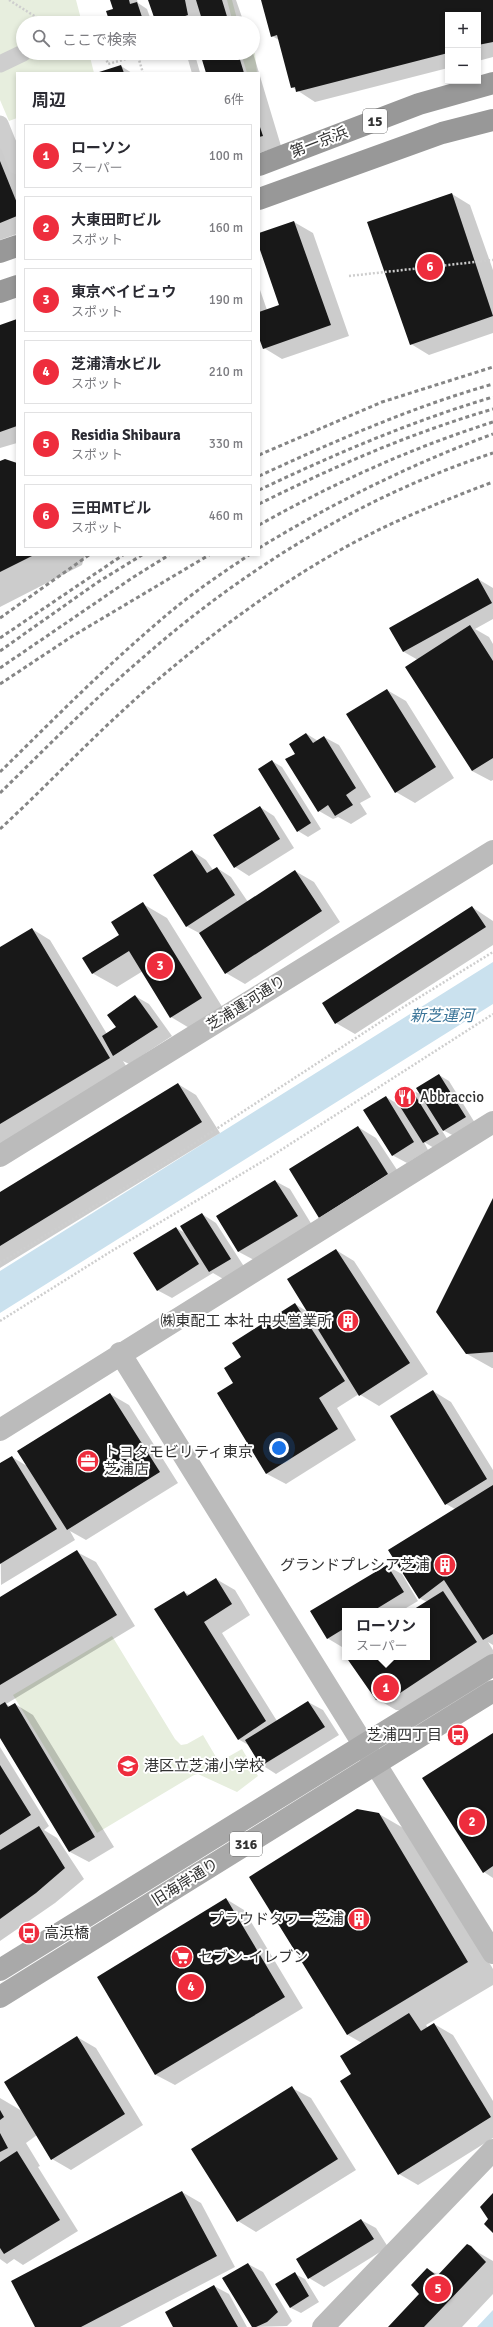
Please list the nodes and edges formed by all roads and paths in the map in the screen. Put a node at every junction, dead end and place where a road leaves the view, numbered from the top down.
1 (10, 0) edge
2 (35, 16) edge
3 (16, 56) edge
4 (107, 60) edge
5 (120, 60) edge
6 (139, 60) edge
7 (192, 60) edge
8 (0, 64) edge
9 (143, 72) edge
10 (196, 72) edge
11 (493, 83) edge
12 (493, 120) edge
13 (0, 124) edge
14 (16, 164) edge
15 (260, 164) edge
16 (260, 199) edge
17 (16, 246) edge
18 (0, 252) edge
19 (493, 260) edge
20 (349, 276) dead end
21 (16, 286) edge
22 (0, 292) edge
23 (493, 851) edge
24 (493, 952) edge
25 (493, 1014) edge
26 (493, 1122) edge
27 (0, 1156) edge
28 (0, 1263) edge
29 (0, 1321) edge
30 (120, 1353) junction
31 (0, 1430) edge
32 (493, 1664) edge
33 (493, 1691) edge
34 (364, 1745) junction
35 (376, 1763) junction
36 (493, 1952) edge
37 (0, 1970) edge
38 (0, 1997) edge
39 (493, 2150) edge
40 (323, 2327) edge

1 - 2 path
3 - 8 street
4 - 5 path
6 - 9 path
7 - 10 lane
11 - 15 highway, 第一京浜 / 15
12 - 16 highway, 15
13 - 14 street
17 - 18 highway
19 - 20 path
21 - 22 highway
23 - 27 street, 芝浦運河通り
24 - 28 path
25 - 29 path
26 - 30 street
30 - 31 street
30 - 34 street
32 - 34 main road, 旧海岸通り / 316
33 - 35 main road, 旧海岸通り / 316
34 - 35 street
34 - 37 main road, 旧海岸通り / 316
35 - 36 street
35 - 38 main road, 旧海岸通り / 316
39 - 40 street

